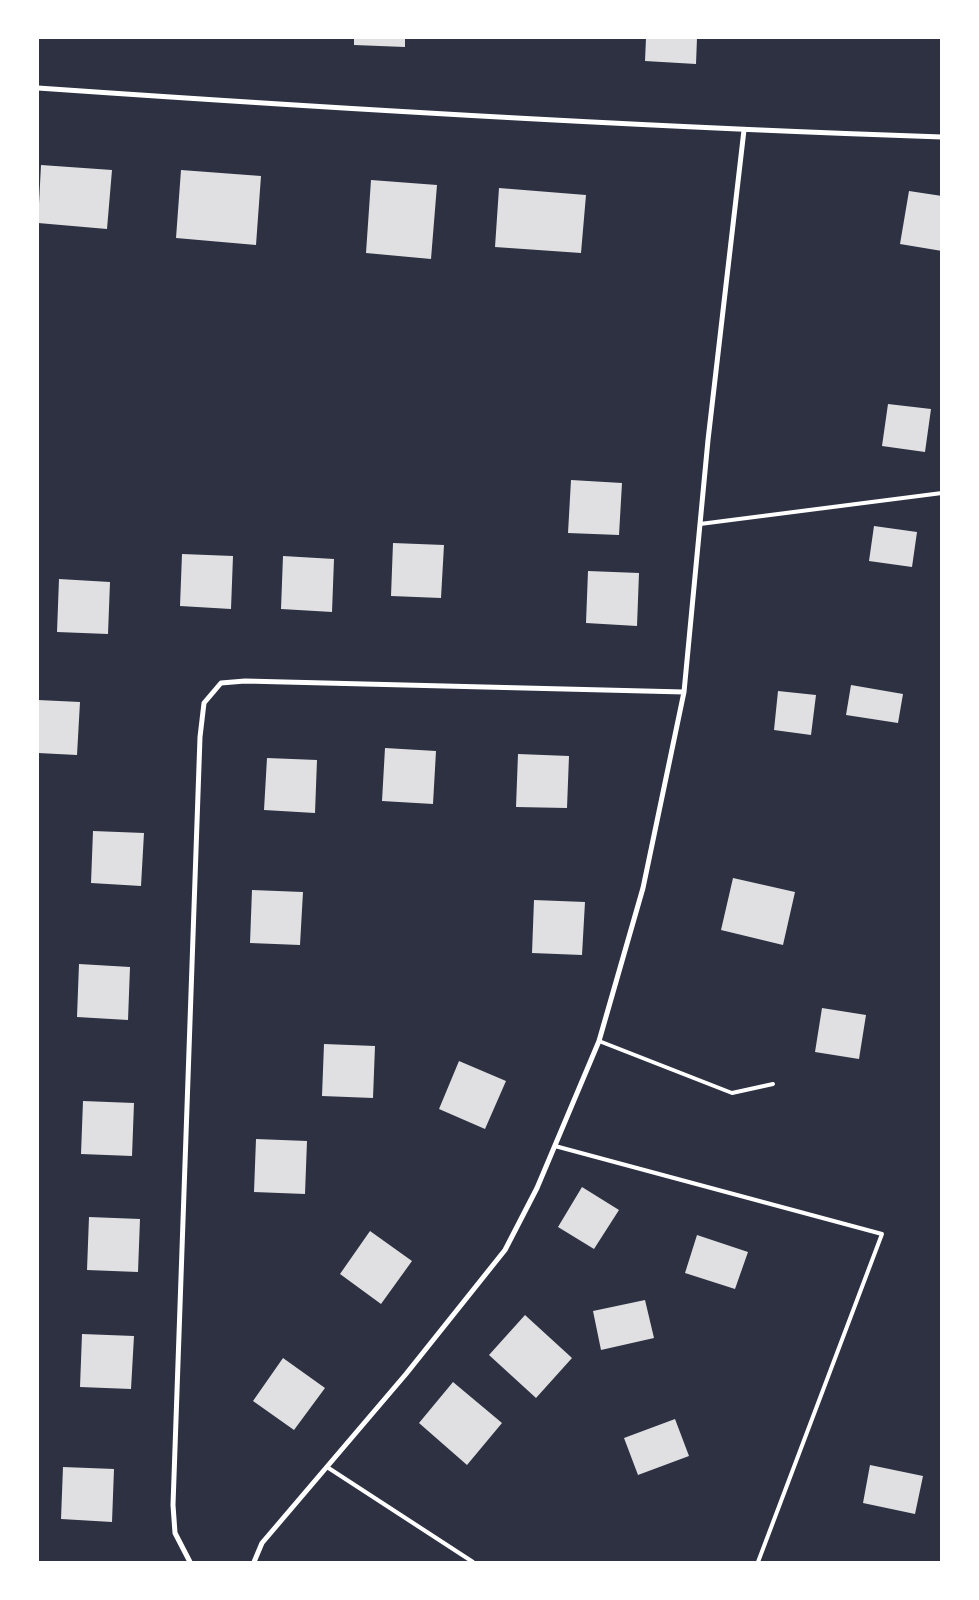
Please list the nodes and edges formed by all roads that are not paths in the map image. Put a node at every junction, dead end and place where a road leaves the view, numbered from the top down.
1 (38, 88) edge
2 (744, 130) junction
3 (942, 137) edge
4 (942, 493) edge
5 (700, 524) junction
6 (684, 692) junction
7 (599, 1041) junction
8 (773, 1084) dead end
9 (555, 1146) junction
10 (327, 1466) junction
11 (190, 1562) edge
12 (254, 1562) edge
13 (473, 1562) edge
14 (758, 1562) edge

1 - 2 street
2 - 3 street
2 - 5 street
4 - 5 lane
5 - 6 street
6 - 7 street
6 - 11 street
7 - 8 lane
7 - 9 street
9 - 10 street
9 - 14 lane
10 - 12 street
10 - 13 lane

